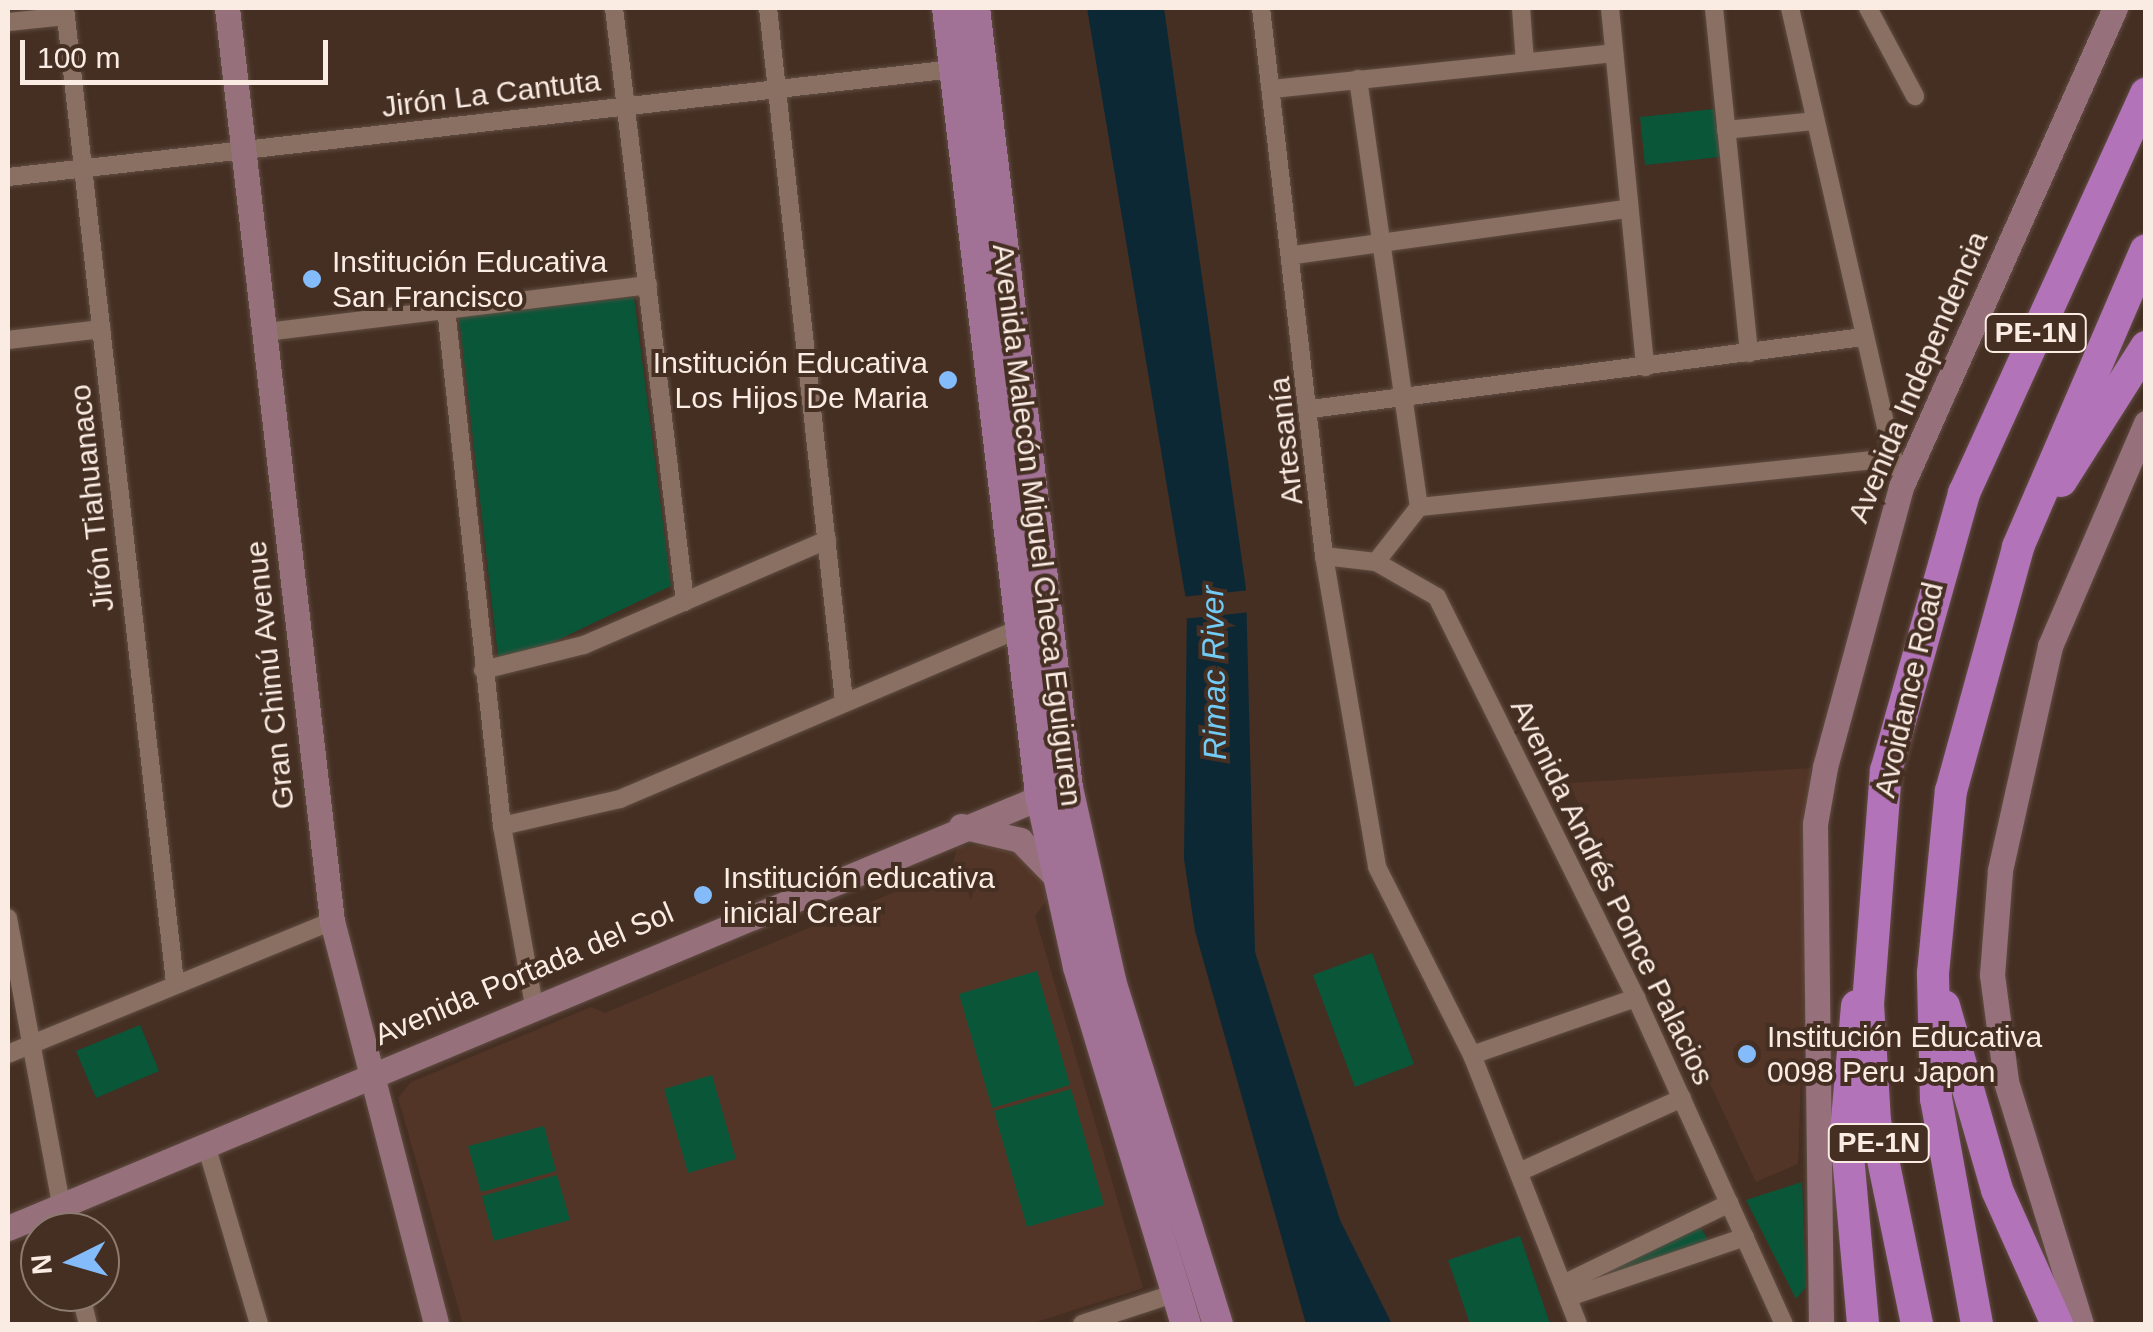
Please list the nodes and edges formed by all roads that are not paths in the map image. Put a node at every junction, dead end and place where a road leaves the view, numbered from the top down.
1 (227, 8) edge
2 (614, 8) edge
3 (768, 8) edge
4 (946, 8) edge
5 (974, 8) edge
6 (1261, 8) edge
7 (1521, 8) edge
8 (1610, 8) edge
9 (1714, 8) edge
10 (1790, 8) edge
11 (1868, 8) edge
12 (2114, 8) edge
13 (65, 12) edge
14 (8, 22) edge
15 (1614, 53) junction
16 (1525, 62) junction
17 (968, 67) junction
18 (1358, 79) junction
19 (776, 88) junction
20 (1272, 88) junction
21 (2146, 94) edge
22 (1915, 96) dead end
23 (626, 106) junction
24 (1815, 120) junction
25 (1726, 130) junction
26 (244, 150) junction
27 (83, 169) junction
28 (8, 178) edge
29 (1626, 209) junction
30 (1379, 242) junction
31 (2146, 250) edge
32 (1294, 255) junction
33 (648, 285) junction
34 (446, 308) junction
35 (101, 329) junction
36 (266, 332) junction
37 (1863, 337) junction
38 (8, 340) edge
39 (2146, 347) edge
40 (1748, 353) junction
41 (1645, 368) junction
42 (1401, 398) junction
43 (1311, 409) junction
44 (2144, 429) edge
45 (1893, 458) junction
46 (1901, 487) junction
47 (1418, 507) junction
48 (827, 540) junction
49 (2018, 547) junction
50 (1324, 556) junction
51 (1376, 562) junction
52 (685, 602) junction
53 (1018, 630) junction
54 (483, 670) junction
55 (844, 701) junction
56 (1054, 791) junction
57 (956, 825) junction
58 (502, 826) junction
59 (1056, 877) junction
60 (8, 918) edge
61 (332, 921) junction
62 (1867, 958) junction
63 (1934, 974) junction
64 (175, 983) junction
65 (1636, 998) junction
66 (534, 1005) junction
67 (28, 1045) junction
68 (8, 1054) edge
69 (1472, 1055) junction
70 (367, 1077) junction
71 (1682, 1098) junction
72 (206, 1145) junction
73 (1519, 1172) junction
74 (1730, 1203) junction
75 (59, 1206) junction
76 (61, 1212) edge
77 (8, 1228) edge
78 (1744, 1237) junction
79 (1567, 1290) junction
80 (1176, 1293) junction
81 (259, 1324) edge
82 (436, 1324) edge
83 (1082, 1324) edge
84 (1186, 1324) edge
85 (1218, 1324) edge
86 (1578, 1324) edge
87 (1784, 1324) edge
88 (1821, 1324) edge
89 (1863, 1324) edge
90 (1916, 1324) edge
91 (1977, 1324) edge
92 (2057, 1324) edge
93 (2081, 1324) edge

1 - 26 street, Gran Chimú Avenue
2 - 23 street
3 - 19 street
4 - 17 main road, Avenida Malecón Miguel Checa Eguiguren
5 - 17 main road, Avenida Malecón Miguel Checa Eguiguren
6 - 20 street, Artesanía
7 - 16 street
8 - 15 street
9 - 25 street
10 - 24 street
11 - 22 street
12 - 46 street, Avenida Independencia
13 - 14 street
13 - 27 street, Jirón Tiahuanaco
15 - 16 street
15 - 29 street
16 - 18 street
17 - 19 street, Jirón La Cantuta
17 - 53 main road, Avenida Malecón Miguel Checa Eguiguren
17 - 56 main road, Avenida Malecón Miguel Checa Eguiguren
18 - 20 street
18 - 30 street
19 - 23 street, Jirón La Cantuta
19 - 48 street
20 - 32 street, Artesanía
21 - 62 highway, Avoidance Road / PE-1N
23 - 26 street, Jirón La Cantuta
23 - 33 street
24 - 25 street
24 - 37 street
25 - 40 street
26 - 27 street, Jirón La Cantuta
26 - 36 street, Gran Chimú Avenue
27 - 28 street, Jirón La Cantuta
27 - 35 street, Jirón Tiahuanaco
29 - 30 street
29 - 41 street
30 - 32 street
30 - 42 street
31 - 49 highway, PE-1N
32 - 43 street, Artesanía
33 - 34 street
33 - 52 street
34 - 36 street
34 - 54 street
35 - 38 street
35 - 64 street, Jirón Tiahuanaco
36 - 61 street, Gran Chimú Avenue
37 - 40 street
37 - 45 street
39 - 49 highway
40 - 41 street
41 - 42 street
42 - 43 street
42 - 47 street
43 - 50 street, Artesanía
44 - 93 street
45 - 46 street
45 - 47 street
46 - 88 street, Avenida Independencia
47 - 51 street
48 - 52 street
48 - 55 street
49 - 63 highway, PE-1N
50 - 51 street, Avenida Andrés Ponce Palacios
50 - 69 street, Artesanía
51 - 65 street, Avenida Andrés Ponce Palacios
52 - 54 street
53 - 55 street
53 - 56 main road, Avenida Malecón Miguel Checa Eguiguren
54 - 58 street
55 - 58 street
56 - 57 street, Avenida Portada del Sol
56 - 59 main road, Avenida Malecón Miguel Checa Eguiguren
56 - 85 main road, Avenida Malecón Miguel Checa Eguiguren
57 - 59 street
57 - 66 street, Avenida Portada del Sol
58 - 66 street
59 - 80 main road, Avenida Malecón Miguel Checa Eguiguren
60 - 67 street
61 - 64 street
61 - 70 street, Gran Chimú Avenue
62 - 89 highway
62 - 90 highway, Avoidance Road / PE-1N
63 - 91 highway, PE-1N
63 - 92 highway
64 - 67 street
65 - 69 street
65 - 71 street, Avenida Andrés Ponce Palacios
66 - 70 street, Avenida Portada del Sol
67 - 68 street
67 - 75 street
69 - 73 street, Artesanía
70 - 72 street, Avenida Portada del Sol
70 - 82 street, Gran Chimú Avenue
71 - 73 street
71 - 74 street, Avenida Andrés Ponce Palacios
72 - 75 street, Avenida Portada del Sol
72 - 81 street
73 - 79 street, Artesanía
74 - 78 street, Avenida Andrés Ponce Palacios
74 - 79 street
75 - 76 street
75 - 77 street, Avenida Portada del Sol
78 - 79 street
78 - 87 street, Avenida Andrés Ponce Palacios
79 - 86 street, Artesanía
80 - 83 street
80 - 84 main road, Avenida Malecón Miguel Checa Eguiguren

